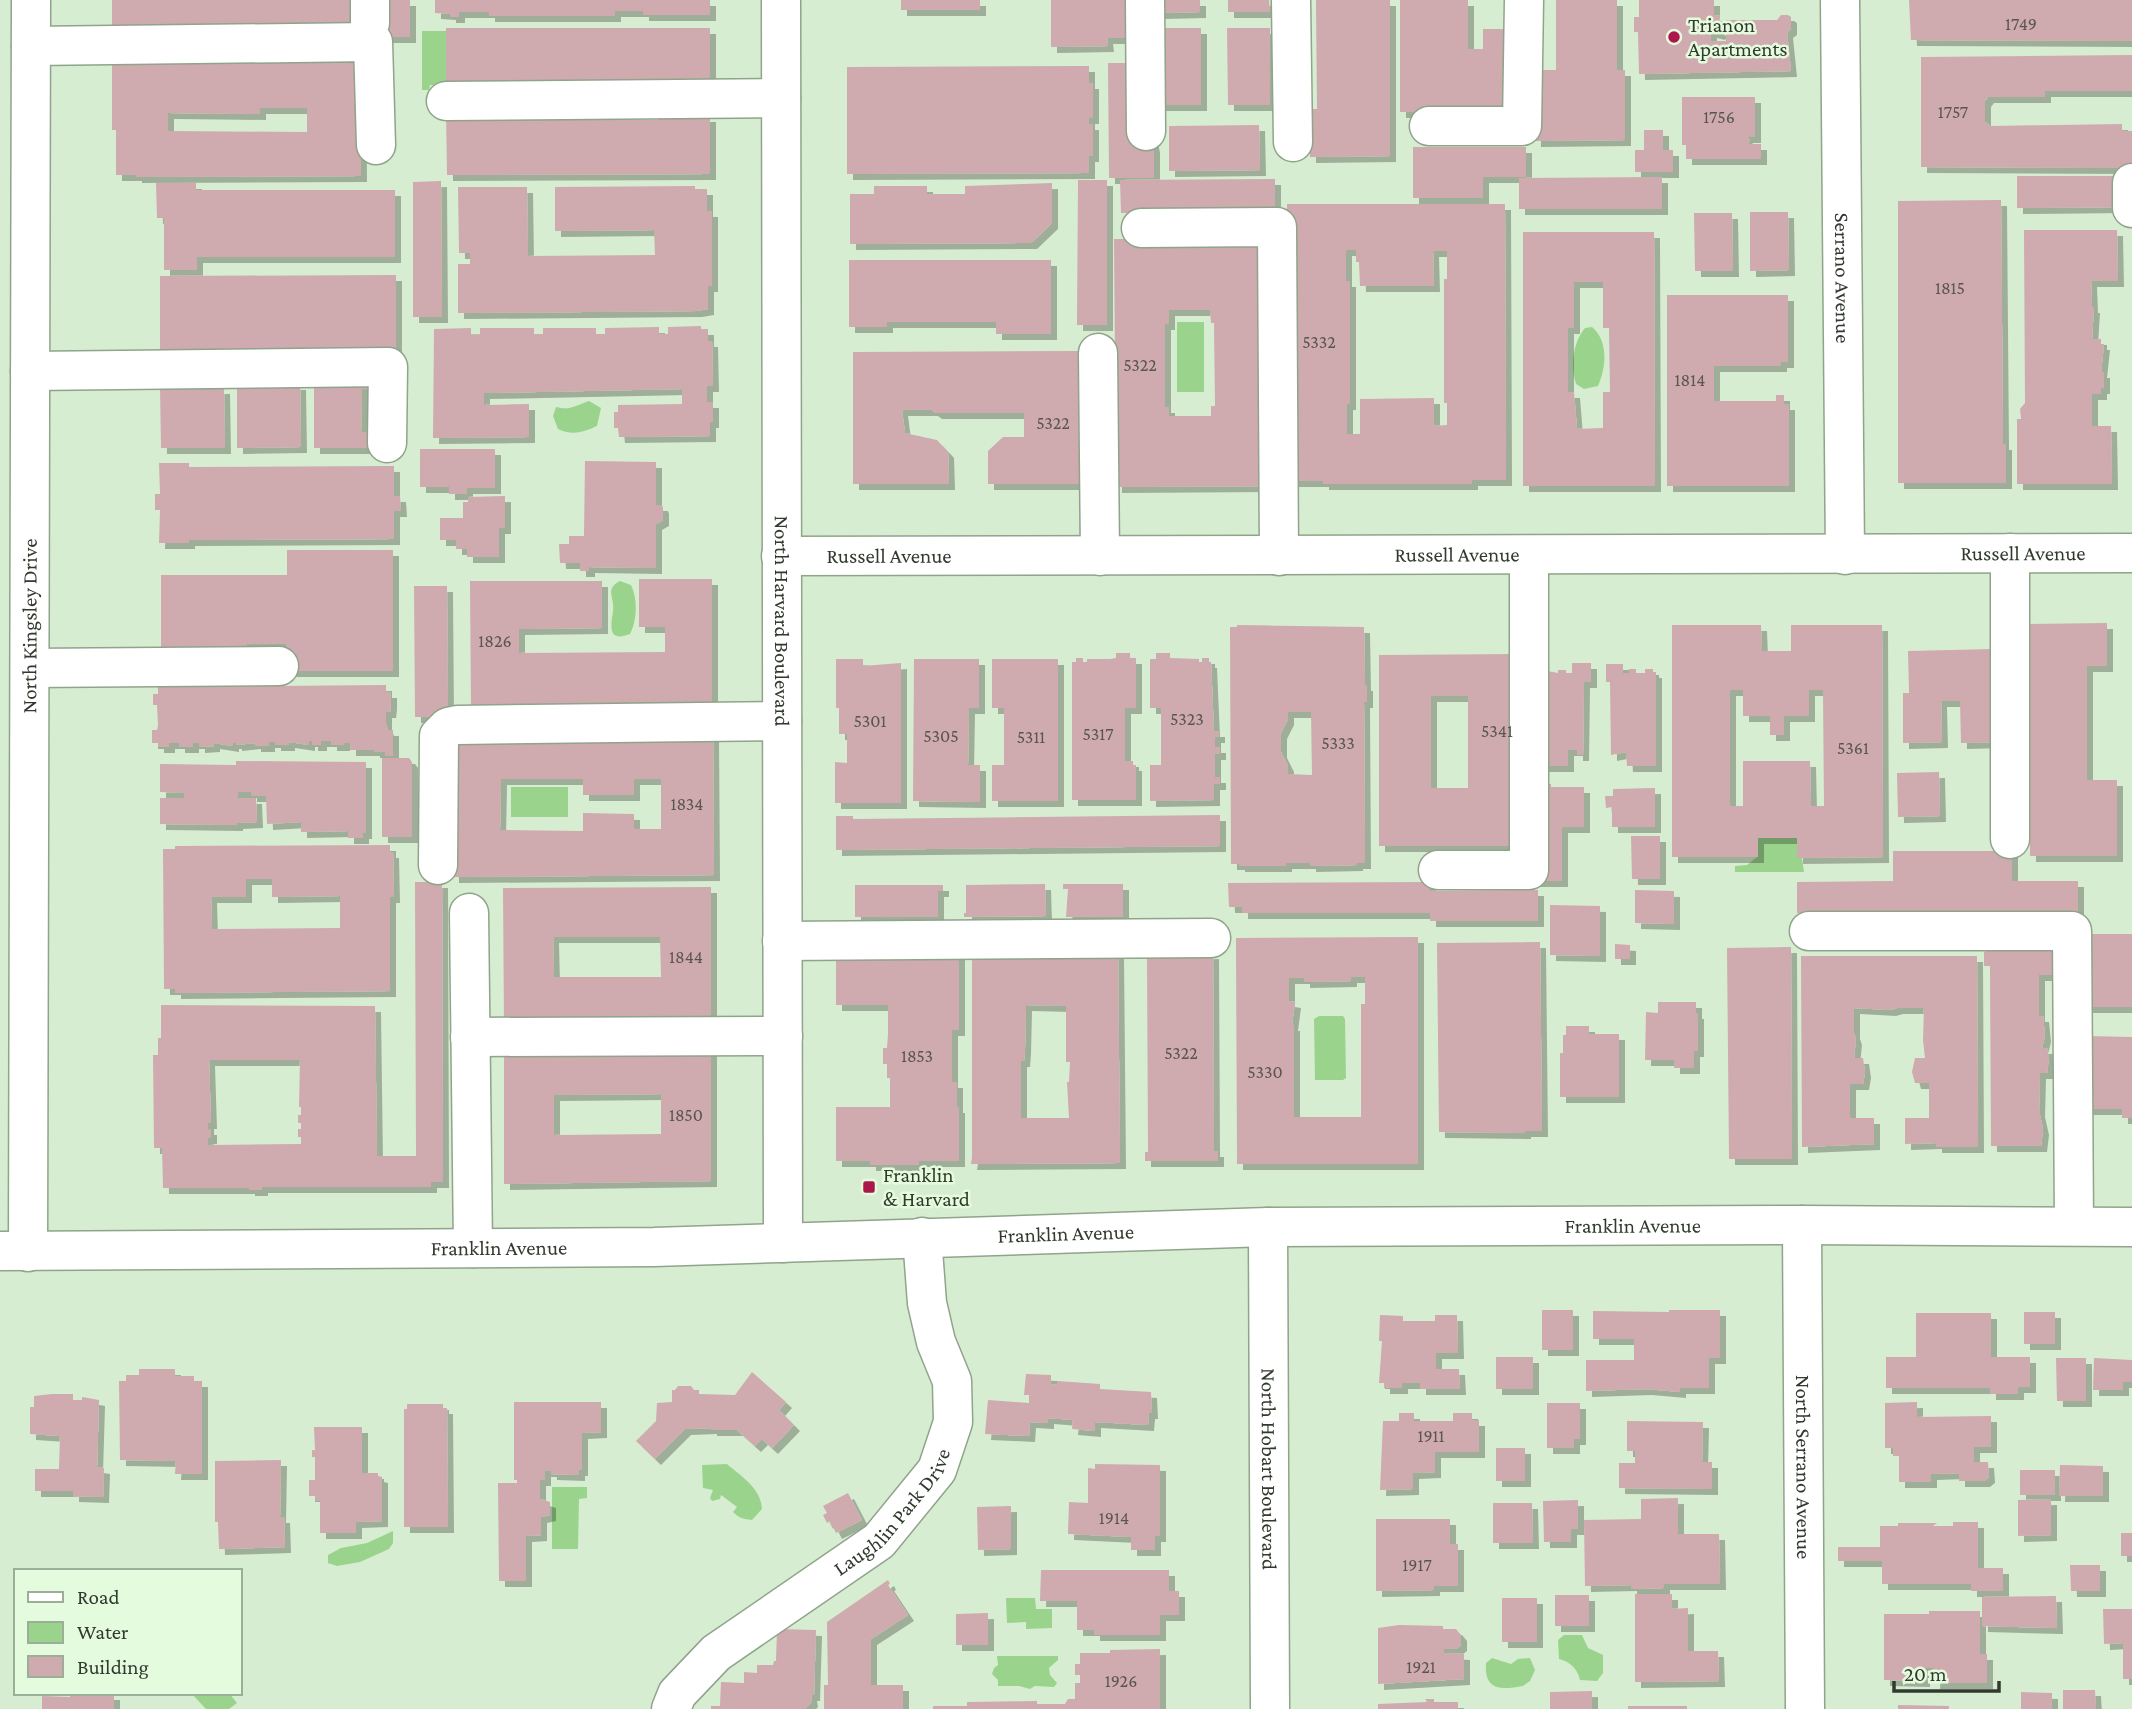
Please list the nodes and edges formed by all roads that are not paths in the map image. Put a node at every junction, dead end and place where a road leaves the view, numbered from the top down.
1 (32, 0) edge
2 (781, 0) edge
3 (1144, 0) edge
4 (1291, 0) edge
5 (1524, 0) edge
6 (1840, 0) edge
7 (31, 46) junction
8 (781, 98) junction
9 (446, 100) dead end
10 (16, 103) edge
11 (1429, 126) dead end
12 (1146, 131) dead end
13 (1293, 142) dead end
14 (376, 145) dead end
15 (2132, 183) edge
16 (15, 200) edge
17 (2132, 208) edge
18 (1141, 228) dead end
19 (1098, 353) dead end
20 (30, 371) junction
21 (387, 443) dead end
22 (2010, 553) junction
23 (2132, 553) edge
24 (1845, 555) junction
25 (781, 556) junction
26 (1100, 556) junction
27 (1279, 556) junction
28 (1529, 556) junction
29 (279, 666) dead end
30 (30, 668) junction
31 (782, 721) junction
32 (15, 757) edge
33 (2010, 839) dead end
34 (438, 865) dead end
35 (1438, 870) dead end
36 (469, 913) dead end
37 (1810, 931) dead end
38 (1211, 938) dead end
39 (782, 941) junction
40 (783, 1036) junction
41 (470, 1037) junction
42 (1802, 1225) junction
43 (2074, 1226) junction
44 (1268, 1227) junction
45 (2132, 1227) edge
46 (922, 1237) junction
47 (783, 1243) junction
48 (473, 1248) junction
49 (14, 1252) edge
50 (671, 1709) edge
51 (1270, 1709) edge
52 (1805, 1709) edge

1 - 7 street, North Kingsley Drive
2 - 8 street, North Harvard Boulevard
3 - 12 street
4 - 13 street
5 - 11 street
6 - 24 street, Serrano Avenue
7 - 10 street, North Kingsley Drive
7 - 14 street
8 - 9 street
8 - 25 street, North Harvard Boulevard
10 - 16 street, North Kingsley Drive
15 - 17 street
16 - 20 street, North Kingsley Drive
18 - 27 street
19 - 26 street
20 - 21 street
20 - 30 street, North Kingsley Drive
22 - 23 street, Russell Avenue
22 - 24 street, Russell Avenue
22 - 33 street
24 - 28 street, Russell Avenue
25 - 26 street, Russell Avenue
25 - 31 street, North Harvard Boulevard
26 - 27 street, Russell Avenue
27 - 28 street, Russell Avenue
28 - 35 street
29 - 30 street
30 - 32 street, North Kingsley Drive
31 - 34 street
31 - 39 street, North Harvard Boulevard
32 - 49 street, North Kingsley Drive
36 - 41 street
37 - 43 street
38 - 39 street
39 - 40 street, North Harvard Boulevard
40 - 41 street
40 - 47 street, North Harvard Boulevard
41 - 48 street
42 - 43 street, Franklin Avenue
42 - 44 street, Franklin Avenue
42 - 52 street, North Serrano Avenue
43 - 45 street, Franklin Avenue
44 - 46 street, Franklin Avenue
44 - 51 street, North Hobart Boulevard
46 - 47 street, Franklin Avenue
46 - 50 street, Laughlin Park Drive
47 - 48 street, Franklin Avenue
48 - 49 street, Franklin Avenue

